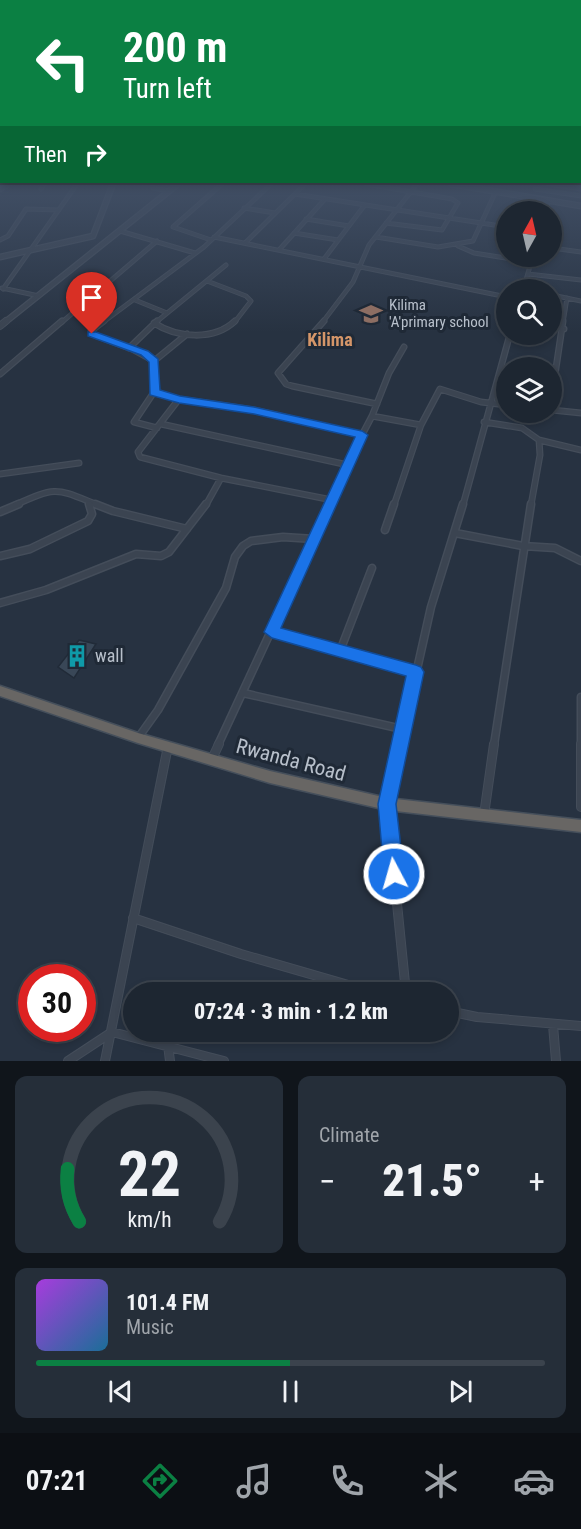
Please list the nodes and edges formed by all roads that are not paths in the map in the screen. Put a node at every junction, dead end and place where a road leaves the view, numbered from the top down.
1 (294, 233) edge
2 (44, 234) edge
3 (94, 234) edge
4 (117, 234) edge
5 (129, 234) edge
6 (197, 234) edge
7 (218, 234) edge
8 (254, 234) edge
9 (297, 234) edge
10 (344, 234) edge
11 (378, 234) edge
12 (477, 234) edge
13 (376, 237) junction
14 (213, 238) junction
15 (339, 240) junction
16 (157, 241) junction
17 (244, 243) junction
18 (458, 246) junction
19 (279, 249) junction
20 (562, 249) edge
21 (33, 250) junction
22 (581, 252) edge
23 (195, 253) junction
24 (496, 256) edge
25 (0, 257) edge
26 (324, 259) junction
27 (226, 265) dead end
28 (358, 266) junction
29 (530, 267) edge
30 (528, 274) junction
31 (526, 279) edge
32 (581, 280) edge
33 (207, 281) junction
34 (1, 288) edge
35 (496, 295) edge
36 (39, 296) junction
37 (562, 297) edge
38 (567, 298) junction
39 (135, 300) junction
40 (581, 300) edge
41 (80, 306) junction
42 (167, 313) junction
43 (111, 315) junction
44 (154, 323) junction
45 (0, 326) edge
46 (564, 329) joint
47 (187, 334) junction
48 (507, 345) edge
49 (404, 347) dead end
50 (129, 348) junction
51 (559, 357) edge
52 (154, 361) junction
53 (0, 374) edge
54 (154, 392) junction
55 (179, 399) junction
56 (489, 403) junction
57 (377, 404) junction
58 (496, 404) edge
59 (562, 411) edge
60 (581, 413) edge
61 (372, 416) junction
62 (484, 422) junction
63 (421, 425) junction
64 (159, 426) junction
65 (362, 435) junction
66 (539, 440) junction
67 (581, 450) edge
68 (79, 463) dead end
69 (348, 465) junction
70 (0, 474) edge
71 (221, 478) junction
72 (332, 500) junction
73 (88, 501) junction
74 (0, 512) edge
75 (187, 529) junction
76 (385, 530) dead end
77 (455, 533) junction
78 (314, 539) junction
79 (523, 546) junction
80 (0, 556) edge
81 (581, 561) edge
82 (372, 568) dead end
83 (0, 603) edge
84 (272, 632) junction
85 (340, 651) junction
86 (416, 672) junction
87 (0, 692) edge
88 (243, 693) junction
89 (581, 697) edge
90 (402, 729) junction
91 (138, 738) junction
92 (168, 746) junction
93 (212, 759) junction
94 (387, 804) junction
95 (581, 807) edge
96 (484, 817) junction
97 (581, 826) edge
98 (133, 918) junction
99 (338, 982) edge
100 (405, 982) edge
101 (459, 1013) edge
102 (553, 1025) junction
103 (581, 1026) edge
104 (112, 1032) junction
105 (168, 1046) junction
106 (68, 1061) edge
107 (105, 1061) edge
108 (170, 1061) edge
109 (224, 1061) edge
110 (556, 1061) edge

1 - 19 street
2 - 21 street
3 - 21 street
4 - 36 street
5 - 16 street
6 - 14 street
7 - 14 street
8 - 17 street
9 - 15 street
10 - 15 street
11 - 13 street
12 - 18 street
13 - 18 street
13 - 28 street
14 - 17 street
14 - 23 street
15 - 26 street
16 - 23 street
16 - 41 street
17 - 19 street
18 - 24 street
19 - 26 street
20 - 22 street
21 - 25 street
21 - 34 street
23 - 39 street
26 - 28 street
27 - 33 street
28 - 35 street
28 - 57 street
29 - 30 street
30 - 31 street
30 - 32 street
33 - 42 street
33 - 47 street
34 - 36 street
36 - 45 street
37 - 38 street
38 - 40 street
38 - 46 street
39 - 42 street
39 - 43 street
41 - 43 street
41 - 53 street
42 - 44 street
43 - 50 street
44 - 47 street
44 - 50 street
46 - 51 street
47 - 52 street
48 - 56 street
49 - 57 street
50 - 52 street
52 - 54 street
54 - 55 street
54 - 64 street
55 - 64 street
55 - 65 street
56 - 58 street
56 - 62 street
56 - 63 street
57 - 61 street
59 - 60 street
61 - 63 street
61 - 65 street
62 - 66 street
62 - 77 street
63 - 76 street
64 - 69 street
64 - 71 street
65 - 69 street
66 - 67 street
66 - 79 street
68 - 70 street
69 - 72 street
71 - 72 street
71 - 75 street
72 - 78 street
73 - 74 street
73 - 75 street
73 - 80 street
75 - 83 street
77 - 79 street
77 - 86 street
78 - 84 street
78 - 91 street
79 - 81 street
79 - 96 street
82 - 85 street
84 - 85 street
84 - 88 street
85 - 86 street
86 - 90 street
87 - 91 highway, Rwanda Road
88 - 90 street
88 - 93 street
89 - 95 street
90 - 94 street
91 - 92 highway, Rwanda Road
92 - 93 highway, Rwanda Road
92 - 98 street
93 - 94 highway, Rwanda Road
94 - 96 highway, Rwanda Road
94 - 100 street
96 - 97 highway, Rwanda Road
98 - 99 street
98 - 104 street
101 - 102 street
102 - 103 street
102 - 110 street
104 - 105 street
104 - 106 street
104 - 107 street
105 - 108 street
105 - 109 street

